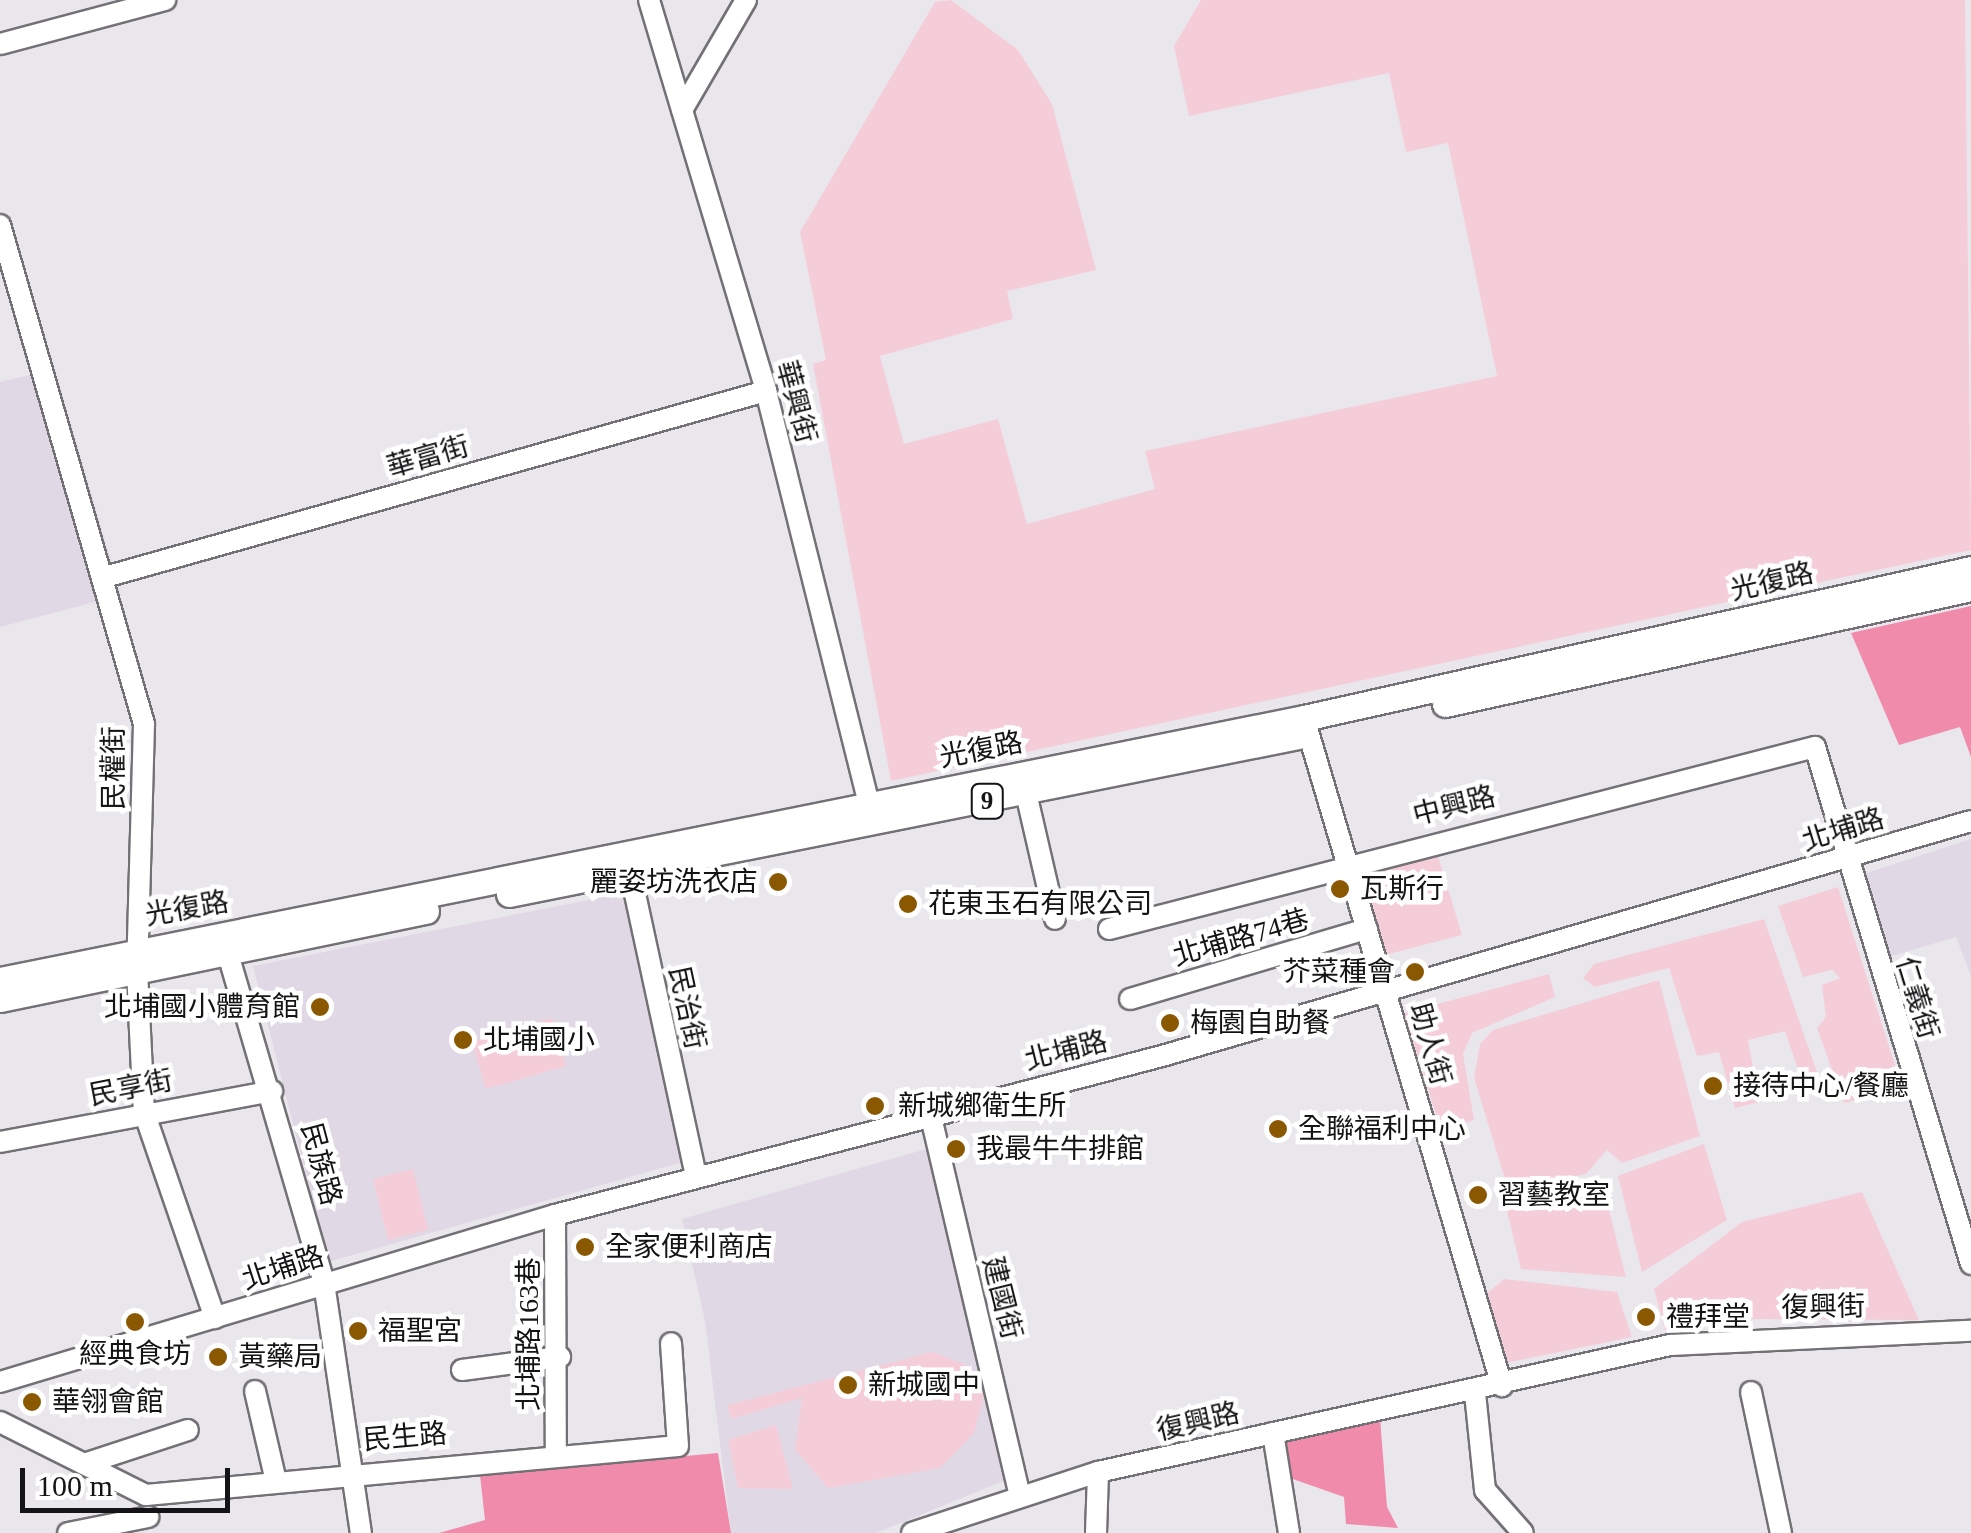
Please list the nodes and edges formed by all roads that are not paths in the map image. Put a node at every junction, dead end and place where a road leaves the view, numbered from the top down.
1 (165, 0) edge
2 (649, 0) edge
3 (746, 0) edge
4 (0, 44) edge
5 (682, 110) junction
6 (0, 225) edge
7 (4, 257) edge
8 (766, 392) junction
9 (1971, 569) edge
10 (106, 577) junction
11 (1971, 588) edge
12 (1306, 726) junction
13 (1815, 747) joint
14 (1026, 793) junction
15 (871, 812) junction
16 (1971, 821) edge
17 (1843, 858) junction
18 (628, 861) junction
19 (1347, 862) junction
20 (1055, 919) dead end
21 (1109, 929) dead end
22 (1367, 929) junction
23 (225, 942) junction
24 (137, 959) junction
25 (0, 980) edge
26 (1385, 992) junction
27 (0, 999) edge
28 (1130, 999) dead end
29 (272, 1091) junction
30 (144, 1112) junction
31 (931, 1117) junction
32 (0, 1142) edge
33 (696, 1177) junction
34 (555, 1215) junction
35 (1971, 1264) edge
36 (324, 1283) junction
37 (215, 1318) junction
38 (1971, 1332) edge
39 (671, 1344) dead end
40 (560, 1357) junction
41 (462, 1370) dead end
42 (0, 1382) edge
43 (1502, 1386) junction
44 (255, 1391) dead end
45 (1751, 1392) dead end
46 (1475, 1393) junction
47 (0, 1422) edge
48 (188, 1430) dead end
49 (1273, 1433) junction
50 (556, 1452) junction
51 (87, 1463) junction
52 (356, 1469) junction
53 (1098, 1472) junction
54 (276, 1477) junction
55 (1019, 1492) junction
56 (146, 1495) junction
57 (149, 1525) edge
58 (68, 1533) edge
59 (361, 1533) edge
60 (912, 1533) edge
61 (1096, 1533) edge
62 (1289, 1533) edge
63 (1523, 1533) edge
64 (1781, 1533) edge

1 - 4 street
2 - 5 street, 華興街
3 - 5 street
5 - 8 street, 華興街
6 - 7 street, 民權街
7 - 10 street, 民權街
8 - 10 street, 華富街
8 - 15 street, 華興街
9 - 12 main road, 光復路 / 9
10 - 24 street, 民權街
11 - 12 main road, 光復路 / 9
12 - 14 main road, 光復路 / 9
12 - 15 main road, 光復路 / 9
12 - 19 street, 助人街
13 - 17 street, 仁義街
13 - 19 street, 中興路
14 - 15 main road, 光復路 / 9
14 - 20 street
15 - 18 main road, 光復路 / 9
16 - 17 street, 北埔路
17 - 26 street, 北埔路
17 - 35 street, 仁義街
18 - 23 main road, 光復路 / 9
18 - 33 street, 民治街
19 - 21 street, 中興路
19 - 22 street, 助人街
22 - 26 street, 助人街
22 - 28 street, 北埔路74巷
23 - 24 main road, 光復路 / 9
23 - 29 street, 民族路
24 - 25 main road, 光復路 / 9
24 - 27 main road, 光復路 / 9
24 - 30 street, 民權街
26 - 31 street, 北埔路
26 - 43 street, 助人街
29 - 30 street, 民享街
29 - 36 street, 民族路
30 - 32 street, 民享街
30 - 37 street, 民權街
31 - 33 street, 北埔路
31 - 55 street, 建國街
33 - 34 street, 北埔路
34 - 36 street, 北埔路
34 - 40 street, 北埔路163巷
36 - 37 street, 北埔路
36 - 52 street, 民族路
37 - 42 street, 北埔路
38 - 43 street, 復興街
39 - 50 street, 民生路
40 - 41 street
40 - 50 street, 北埔路163巷
43 - 46 street, 復興路
44 - 54 street
45 - 64 street
46 - 49 street, 復興路
46 - 63 street
47 - 51 street
48 - 51 street
49 - 53 street, 復興路
49 - 62 street
50 - 52 street, 民生路
51 - 56 street
52 - 54 street, 民生路
52 - 59 street, 民族路
53 - 55 street, 復興路
53 - 61 street
54 - 56 street, 民生路
55 - 60 street, 復興路
56 - 57 street
57 - 58 street

